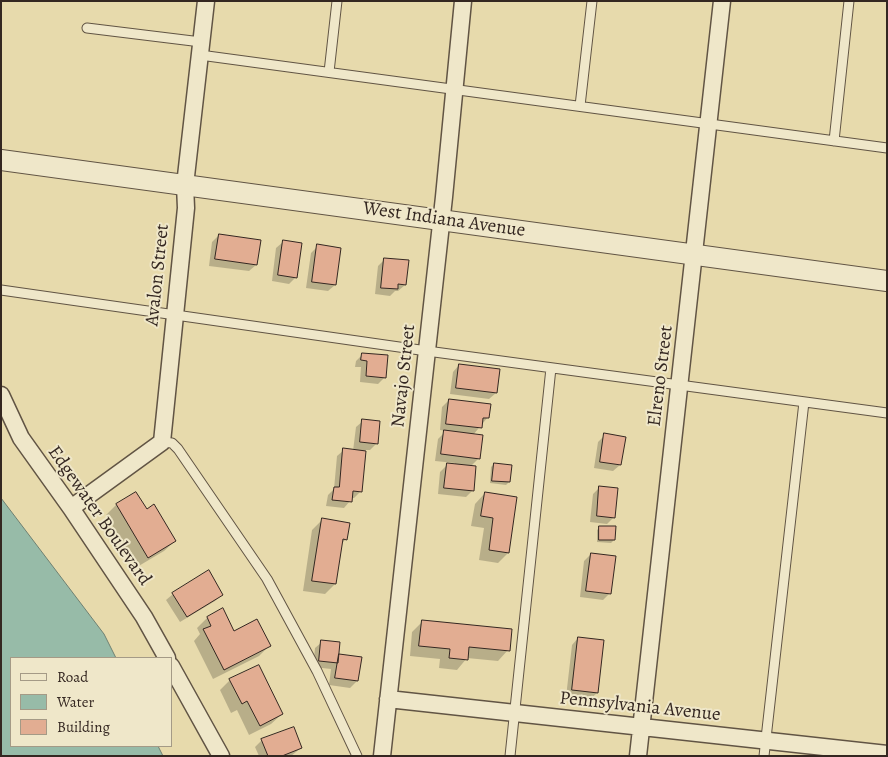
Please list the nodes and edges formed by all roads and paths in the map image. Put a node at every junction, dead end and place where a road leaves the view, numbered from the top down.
1 (206, 1) edge
2 (337, 1) edge
3 (463, 1) edge
4 (592, 1) edge
5 (722, 1) edge
6 (849, 1) edge
7 (87, 28) dead end
8 (201, 49) junction
9 (329, 72) junction
10 (455, 90) junction
11 (580, 106) junction
12 (709, 124) junction
13 (834, 141) junction
14 (887, 148) edge
15 (1, 160) edge
16 (185, 185) junction
17 (442, 219) junction
18 (695, 255) junction
19 (887, 281) edge
20 (1, 290) edge
21 (174, 315) junction
22 (427, 351) junction
23 (551, 368) junction
24 (679, 386) junction
25 (1, 395) edge
26 (804, 402) junction
27 (887, 413) edge
28 (162, 442) junction
29 (71, 508) junction
30 (166, 657) edge
31 (172, 668) edge
32 (388, 699) junction
33 (516, 713) junction
34 (642, 727) junction
35 (765, 748) edge
36 (887, 754) edge
37 (221, 756) edge
38 (358, 756) edge
39 (382, 756) edge
40 (510, 756) edge
41 (638, 756) edge

1 - 8 street, Avalon Street
2 - 9 lane
3 - 10 street, Navajo Street
4 - 11 lane
5 - 12 street, Elreno Street
6 - 13 lane
7 - 8 lane
8 - 9 lane
8 - 16 street, Avalon Street
9 - 10 lane
10 - 11 lane
10 - 17 street, Navajo Street
11 - 12 lane
12 - 13 lane
12 - 18 street, Elreno Street
13 - 14 lane
15 - 16 street, West Indiana Avenue
16 - 17 street, West Indiana Avenue
16 - 21 street, Avalon Street
17 - 18 street, West Indiana Avenue
17 - 22 street, Navajo Street
18 - 19 street, West Indiana Avenue
18 - 24 street, Elreno Street
20 - 21 lane
21 - 22 lane
21 - 28 street, Avalon Street
22 - 23 lane
22 - 32 street, Navajo Street
23 - 24 lane
23 - 33 lane
24 - 26 lane
24 - 34 street, Elreno Street
25 - 29 street, Edgewater Boulevard
26 - 27 lane
26 - 35 lane
28 - 29 street
28 - 38 lane
29 - 30 street, Edgewater Boulevard
31 - 37 street
32 - 33 street, Pennsylvania Avenue
32 - 39 street, Navajo Street
33 - 34 street, Pennsylvania Avenue
33 - 40 lane
34 - 35 street, Pennsylvania Avenue
34 - 41 street, Elreno Street
35 - 36 street, Pennsylvania Avenue

